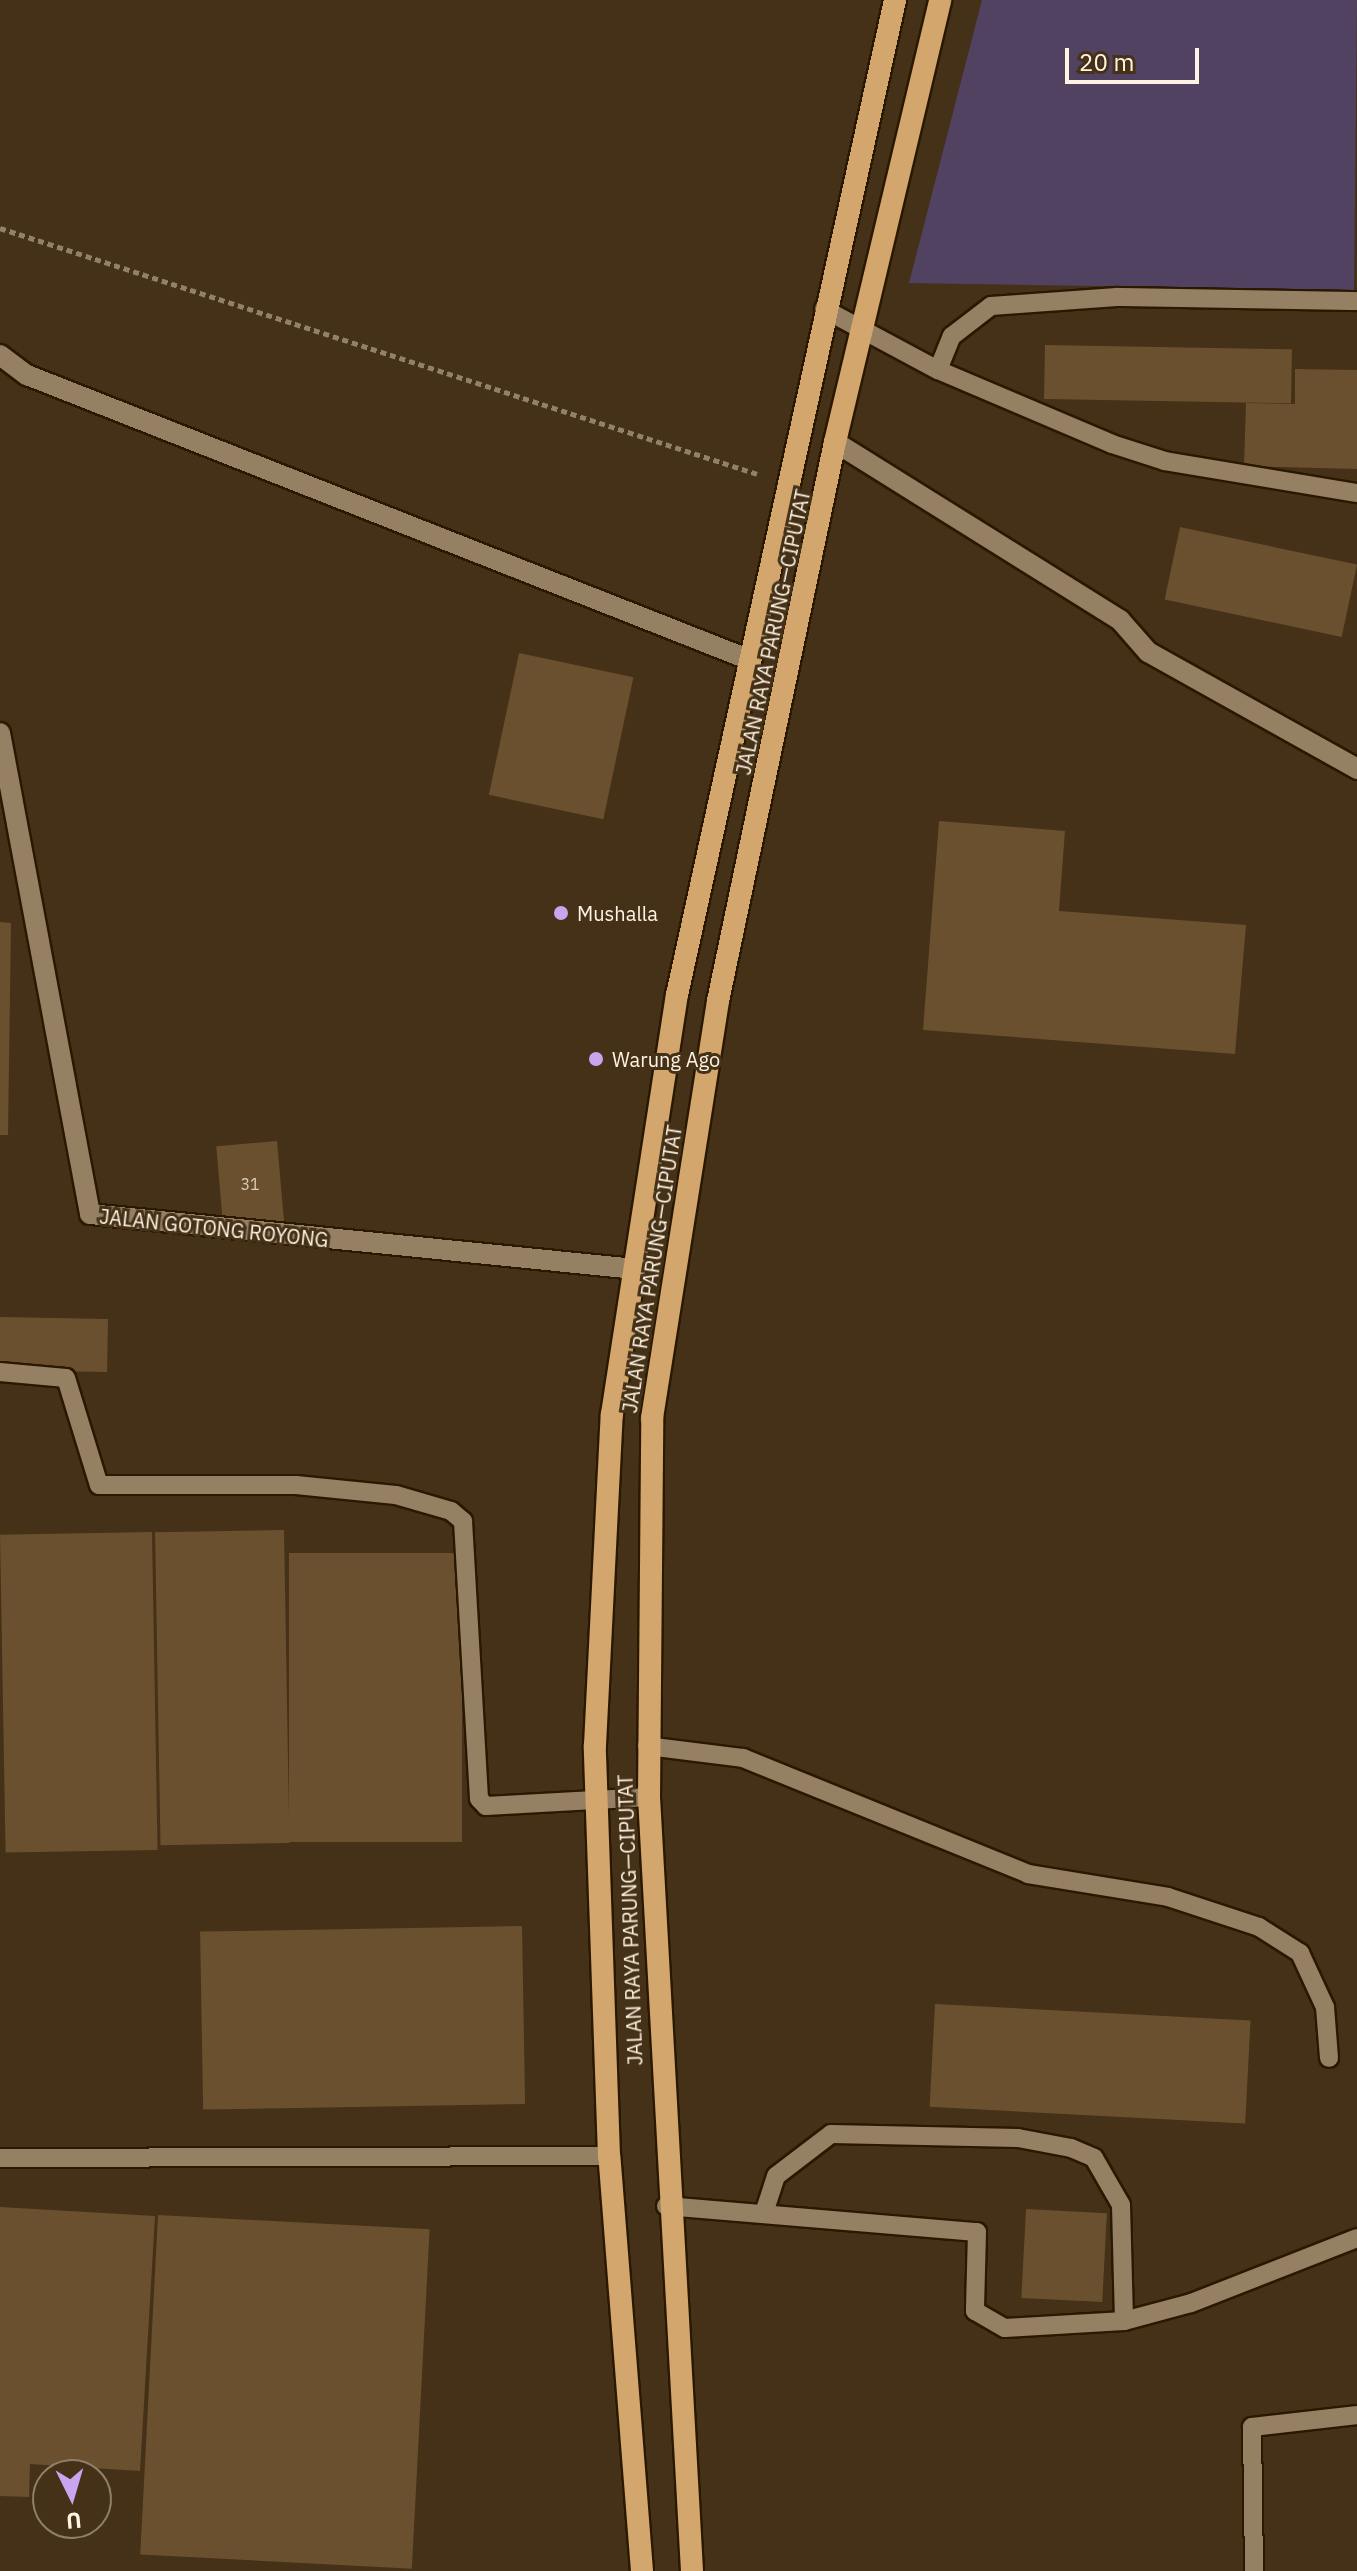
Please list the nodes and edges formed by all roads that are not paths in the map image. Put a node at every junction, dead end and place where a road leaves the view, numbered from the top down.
1 (895, 0) edge
2 (940, 0) edge
3 (1357, 301) edge
4 (824, 309) junction
5 (860, 330) junction
6 (0, 355) edge
7 (938, 370) junction
8 (835, 442) junction
9 (1357, 493) edge
10 (750, 660) junction
11 (0, 733) edge
12 (1357, 769) edge
13 (635, 1269) junction
14 (0, 1372) edge
15 (647, 1746) junction
16 (649, 1797) junction
17 (598, 1798) junction
18 (1329, 2058) dead end
19 (609, 2156) junction
20 (0, 2158) edge
21 (666, 2206) junction
22 (764, 2213) junction
23 (1357, 2238) edge
24 (1124, 2321) junction
25 (1357, 2415) edge
26 (642, 2571) edge
27 (692, 2571) edge
28 (1254, 2571) edge

1 - 4 highway, JALAN RAYA PARUNG—CIPUTAT
2 - 5 highway, JALAN RAYA PARUNG—CIPUTAT
3 - 7 lane
4 - 5 lane
4 - 10 highway, JALAN RAYA PARUNG—CIPUTAT
5 - 7 lane
5 - 8 highway, JALAN RAYA PARUNG—CIPUTAT
6 - 10 street
7 - 9 lane
8 - 12 street
8 - 15 highway, JALAN RAYA PARUNG—CIPUTAT
10 - 13 highway, JALAN RAYA PARUNG—CIPUTAT
11 - 13 street, JALAN GOTONG ROYONG
13 - 17 highway, JALAN RAYA PARUNG—CIPUTAT
14 - 17 lane
15 - 16 highway, JALAN RAYA PARUNG—CIPUTAT
15 - 18 lane
16 - 17 lane
16 - 21 highway, JALAN RAYA PARUNG—CIPUTAT
17 - 19 highway, JALAN RAYA PARUNG—CIPUTAT
19 - 20 lane
19 - 26 highway, JALAN RAYA PARUNG—CIPUTAT
21 - 22 lane
21 - 27 highway, JALAN RAYA PARUNG—CIPUTAT
22 - 24 lane
22 - 24 lane
23 - 24 lane
25 - 28 lane

